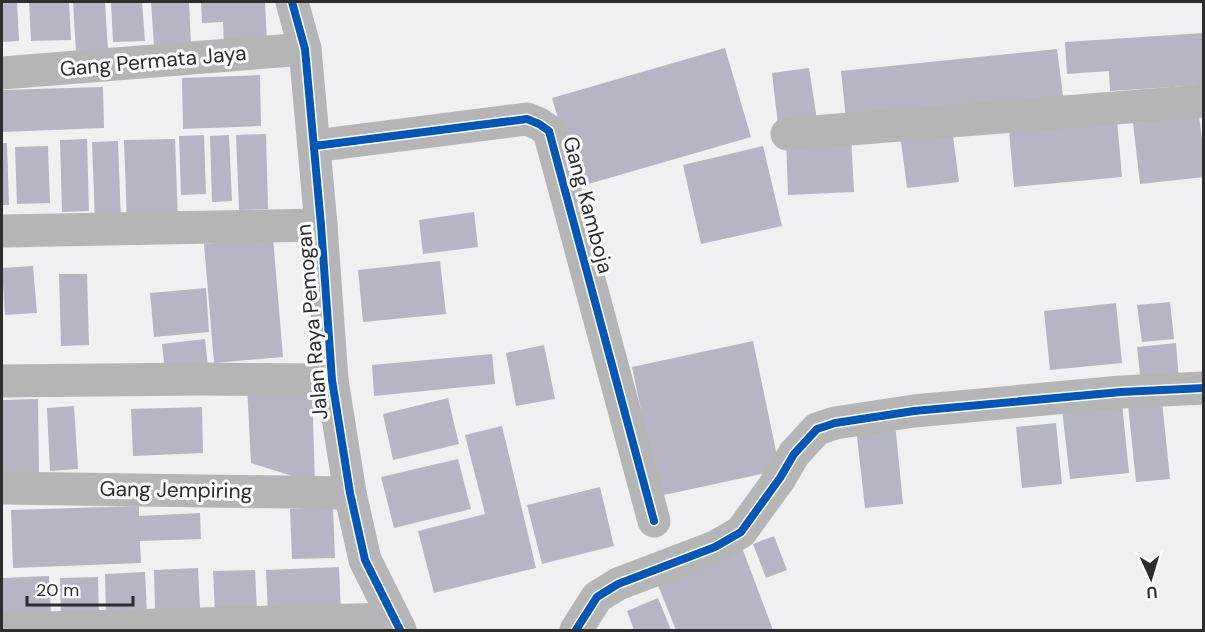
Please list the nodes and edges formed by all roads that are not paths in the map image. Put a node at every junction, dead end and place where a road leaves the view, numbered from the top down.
1 (292, 2) edge
2 (304, 49) junction
3 (2, 73) edge
4 (1203, 101) edge
5 (787, 134) dead end
6 (314, 146) junction
7 (321, 225) junction
8 (2, 231) edge
9 (332, 380) junction
10 (2, 381) edge
11 (1203, 388) edge
12 (2, 488) edge
13 (350, 493) junction
14 (654, 521) dead end
15 (397, 625) edge
16 (2, 629) edge
17 (576, 630) edge

1 - 2 street, Jalan Raya Pemogan
2 - 3 street, Gang Permata Jaya
2 - 6 street, Jalan Raya Pemogan
4 - 5 street
6 - 7 street, Jalan Raya Pemogan
6 - 14 street, Gang Kamboja
7 - 8 street
7 - 9 street, Jalan Raya Pemogan
9 - 10 street
9 - 13 street, Jalan Raya Pemogan
11 - 17 street
12 - 13 street, Gang Jempiring
13 - 15 street, Jalan Raya Pemogan
15 - 16 street

